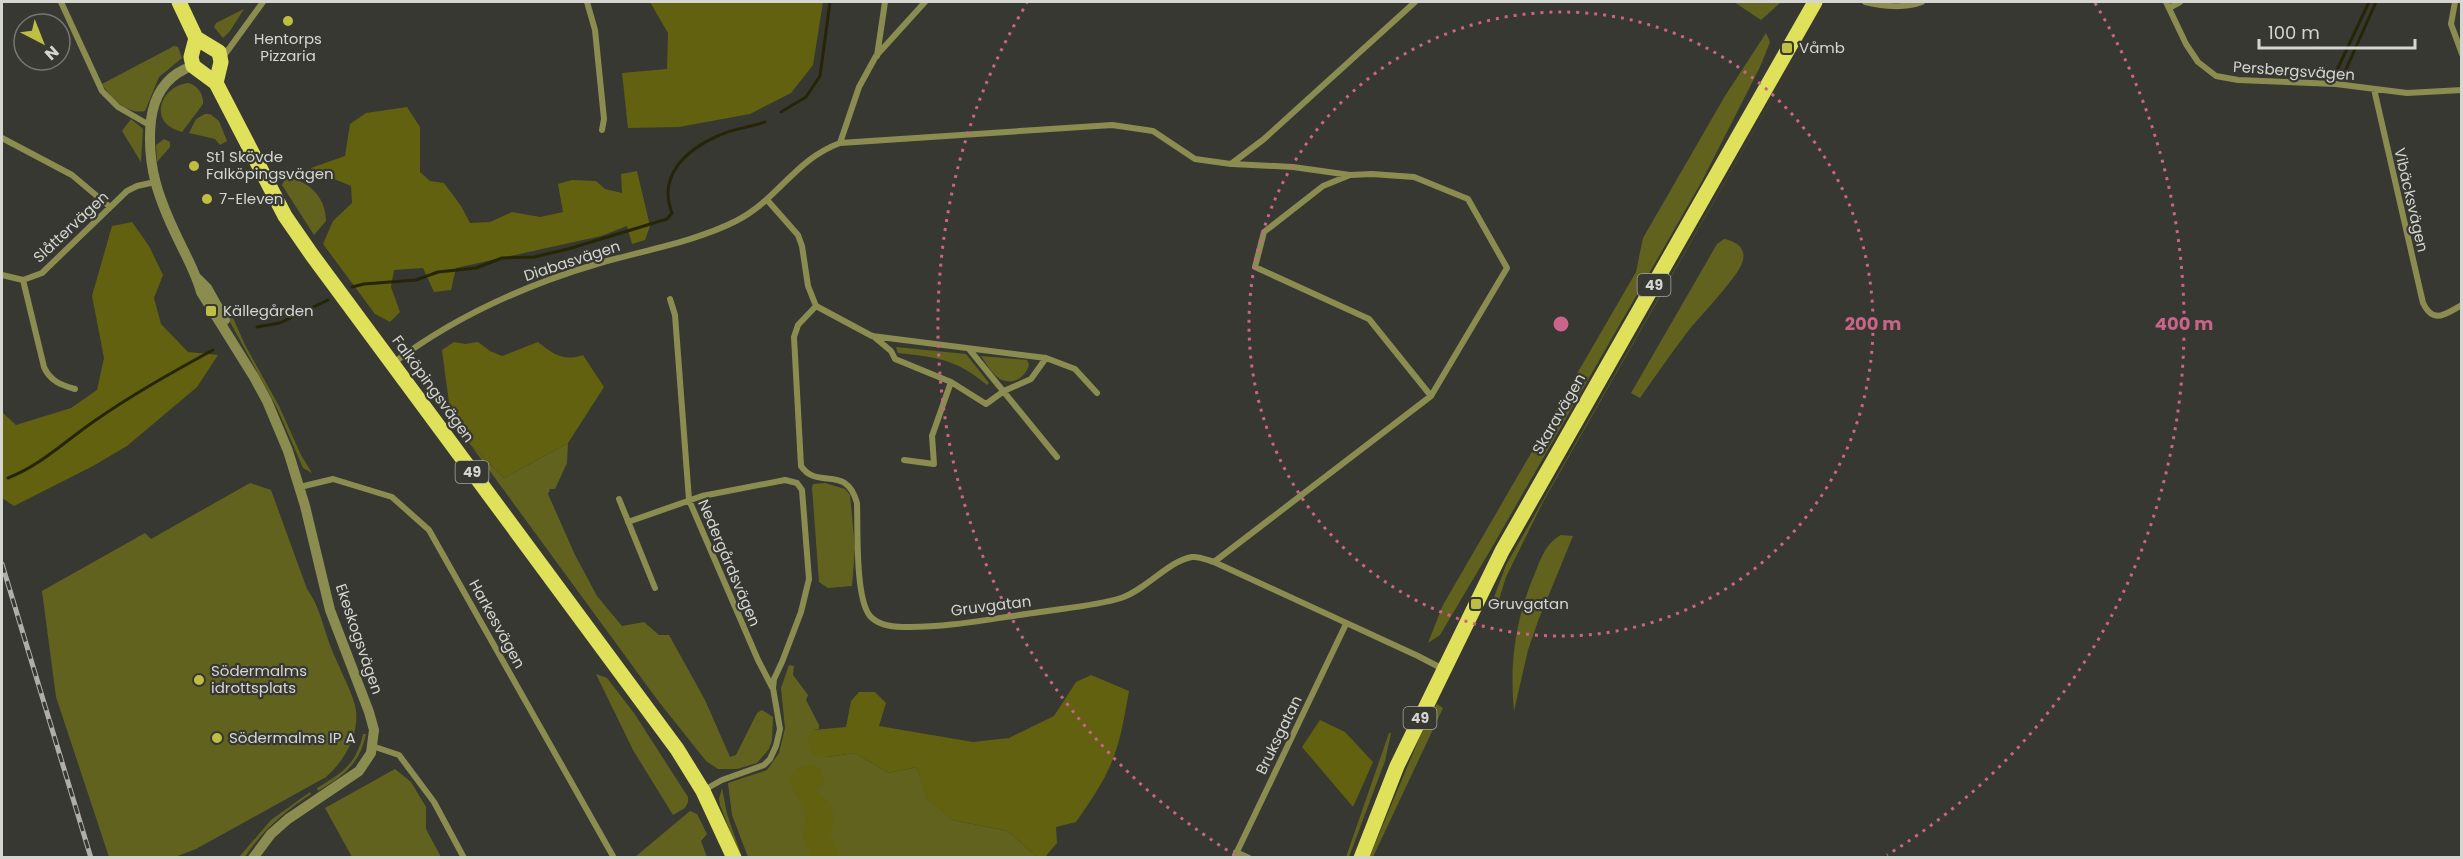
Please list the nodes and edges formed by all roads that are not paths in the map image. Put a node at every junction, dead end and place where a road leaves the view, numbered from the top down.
1 (61, 2) edge
2 (179, 2) edge
3 (263, 2) edge
4 (587, 2) edge
5 (885, 2) edge
6 (925, 2) edge
7 (1415, 2) edge
8 (1815, 2) edge
9 (1865, 2) edge
10 (1922, 2) edge
11 (2180, 2) edge
12 (2456, 2) edge
13 (2168, 5) edge
14 (2462, 54) edge
15 (876, 56) junction
16 (206, 59) junction
17 (2373, 89) junction
18 (2462, 90) edge
19 (151, 126) junction
20 (602, 130) dead end
21 (2, 138) edge
22 (840, 143) junction
23 (1231, 164) junction
24 (1350, 175) junction
25 (155, 182) junction
26 (768, 201) junction
27 (110, 207) junction
28 (2, 274) edge
29 (23, 280) junction
30 (670, 299) dead end
31 (2462, 305) edge
32 (816, 306) junction
33 (872, 336) junction
34 (969, 349) junction
35 (1046, 358) junction
36 (392, 364) junction
37 (951, 382) junction
38 (75, 389) dead end
39 (1004, 391) junction
40 (1097, 393) dead end
41 (1431, 396) junction
42 (1057, 457) dead end
43 (904, 460) dead end
44 (300, 487) junction
45 (619, 499) dead end
46 (688, 500) junction
47 (628, 522) junction
48 (1214, 562) junction
49 (655, 588) dead end
50 (1346, 624) junction
51 (1444, 670) junction
52 (773, 687) junction
53 (372, 746) junction
54 (703, 790) junction
55 (1235, 855) edge
56 (253, 858) edge
57 (464, 858) edge
58 (614, 858) edge
59 (734, 858) edge
60 (1249, 858) edge
61 (1361, 858) edge

1 - 19 street
2 - 16 main road, Falköpingsvägen / 49
3 - 16 street
4 - 20 street
5 - 15 street
6 - 15 street
7 - 23 street
8 - 51 main road, Skaravägen / 49
9 - 10 street
11 - 13 street
12 - 14 street
13 - 17 street, Persbergsvägen
15 - 22 street
16 - 19 street, Ekeskogsvägen
16 - 36 main road, Falköpingsvägen / 49
17 - 18 street, Persbergsvägen
17 - 31 street, Vibäcksvägen
19 - 25 street, Ekeskogsvägen
21 - 27 street
22 - 23 street
22 - 26 street, Diabasvägen
23 - 24 street
24 - 41 street
24 - 41 street
25 - 27 street, Slåttervägen
25 - 44 street, Ekeskogsvägen
26 - 32 street
26 - 36 street, Diabasvägen
27 - 29 street, Slåttervägen
28 - 29 street
29 - 38 street
30 - 46 street, Nedergårdsvägen
32 - 33 street
32 - 48 street, Gruvgatan
33 - 34 street
33 - 37 street
34 - 35 street
34 - 39 street
35 - 39 street
35 - 40 street
36 - 54 main road, Falköpingsvägen / 49
37 - 39 street
37 - 43 street
39 - 42 street
41 - 48 street
44 - 53 street, Ekeskogsvägen
44 - 58 street, Harkesvägen
45 - 47 street
46 - 47 street
46 - 52 street, Nedergårdsvägen
46 - 52 street
47 - 49 street
48 - 50 street, Gruvgatan
50 - 51 street, Gruvgatan
50 - 55 street, Bruksgatan
51 - 61 main road, Skaravägen / 49
52 - 54 street
53 - 56 street
53 - 57 street
54 - 59 main road, Falköpingsvägen / 49
55 - 60 street

